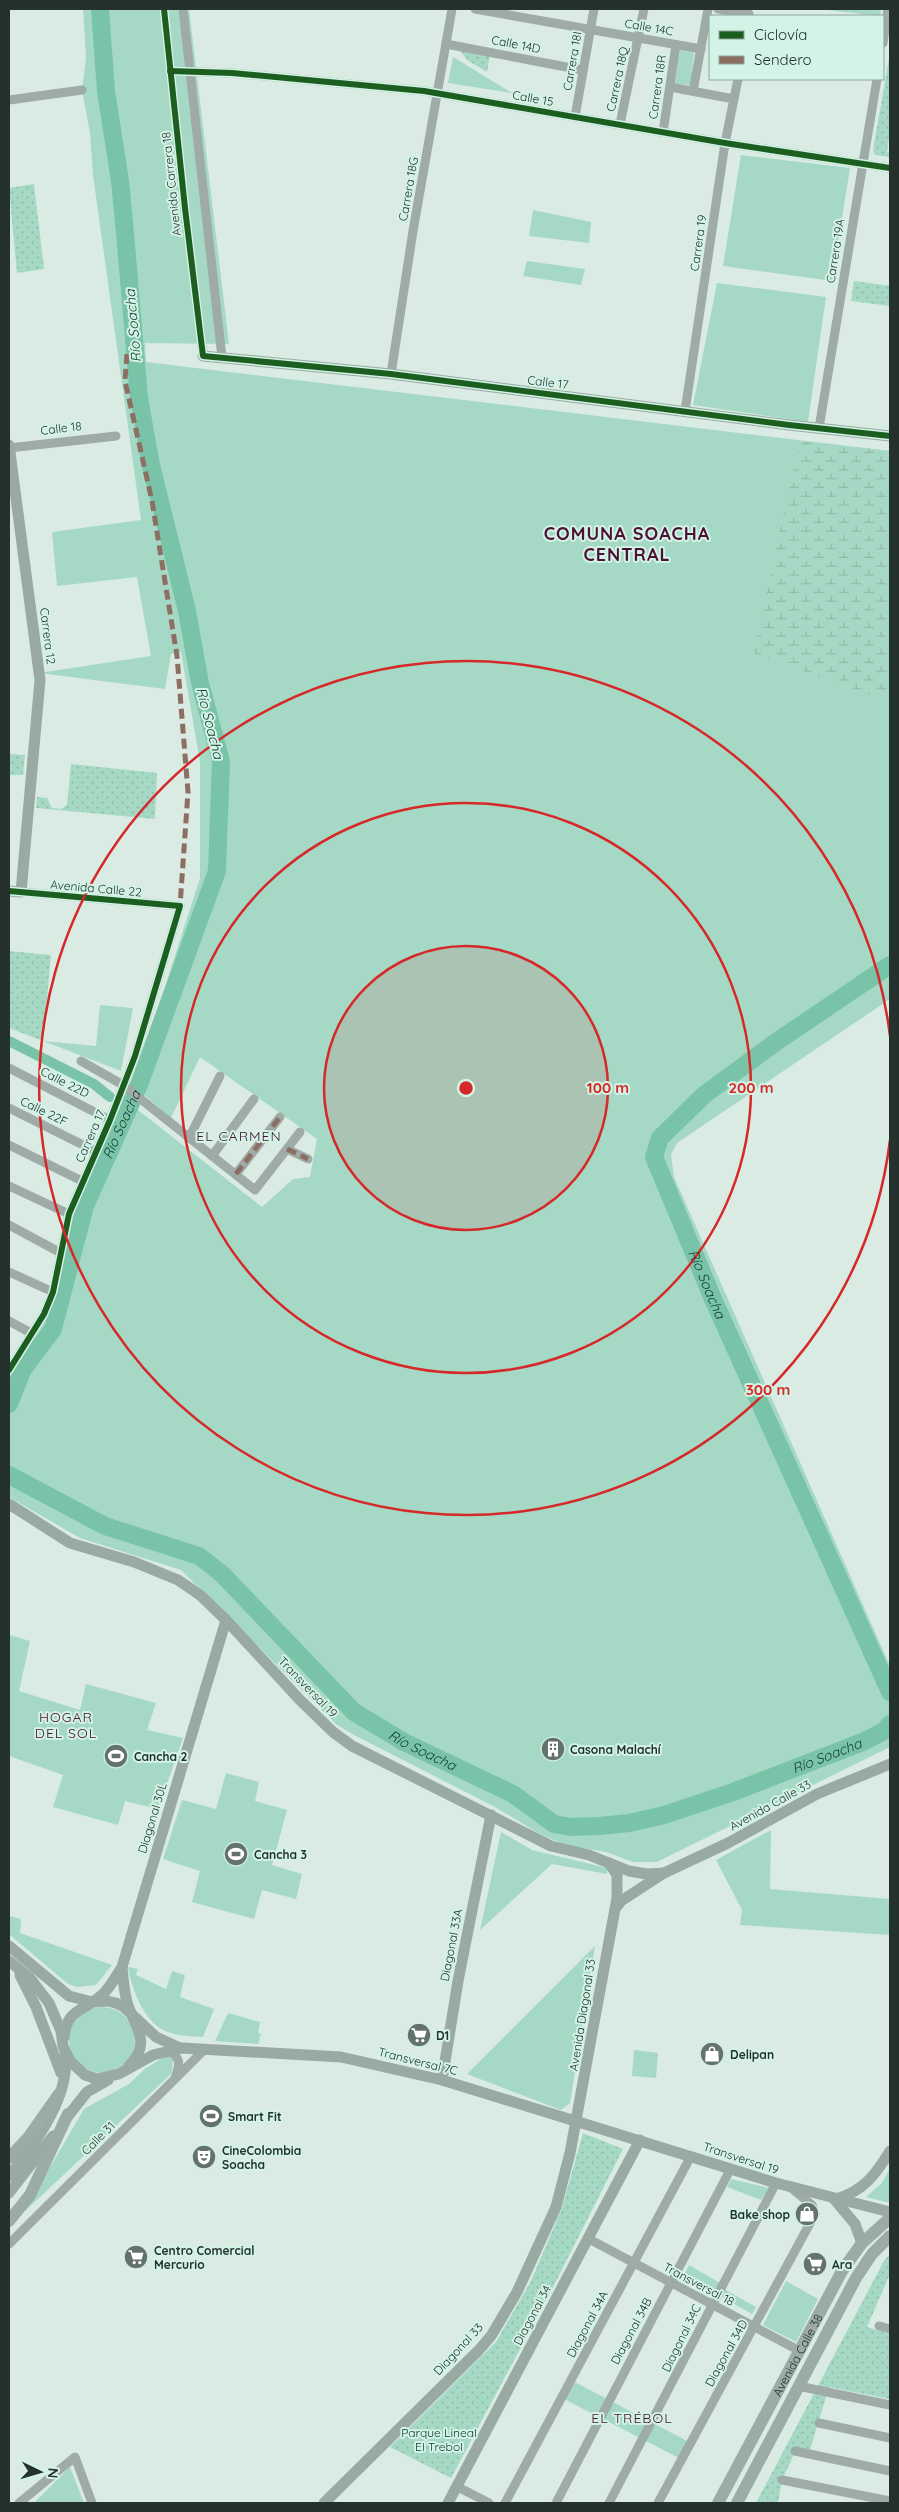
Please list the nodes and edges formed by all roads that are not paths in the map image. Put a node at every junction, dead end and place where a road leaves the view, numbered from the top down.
1 (164, 9) edge
2 (183, 9) edge
3 (452, 9) edge
4 (475, 9) edge
5 (530, 9) edge
6 (594, 9) edge
7 (644, 9) edge
8 (708, 9) edge
9 (718, 9) edge
10 (888, 9) edge
11 (749, 13) edge
12 (528, 19) junction
13 (590, 29) junction
14 (884, 35) edge
15 (639, 38) junction
16 (446, 44) junction
17 (676, 45) junction
18 (701, 49) junction
19 (189, 70) junction
20 (582, 70) junction
21 (170, 71) junction
22 (738, 80) edge
23 (877, 80) edge
24 (670, 87) junction
25 (82, 90) dead end
26 (694, 91) junction
27 (437, 94) junction
28 (734, 98) junction
29 (9, 100) edge
30 (575, 117) junction
31 (620, 124) junction
32 (663, 132) junction
33 (725, 143) junction
34 (862, 164) junction
35 (890, 168) edge
36 (203, 356) joint
37 (222, 357) junction
38 (391, 374) junction
39 (685, 411) junction
40 (819, 428) junction
41 (116, 436) dead end
42 (890, 436) edge
43 (9, 447) edge
44 (9, 891) edge
45 (22, 892) junction
46 (180, 906) joint
47 (81, 1061) dead end
48 (9, 1068) edge
49 (220, 1076) dead end
50 (126, 1088) junction
51 (254, 1099) dead end
52 (9, 1108) edge
53 (280, 1117) dead end
54 (110, 1120) junction
55 (300, 1132) dead end
56 (189, 1138) junction
57 (9, 1145) edge
58 (286, 1149) junction
59 (95, 1151) junction
60 (212, 1156) junction
61 (308, 1159) dead end
62 (236, 1174) junction
63 (82, 1181) junction
64 (9, 1186) edge
65 (69, 1214) junction
66 (9, 1225) edge
67 (61, 1253) junction
68 (9, 1272) edge
69 (53, 1292) junction
70 (9, 1321) edge
71 (31, 1333) junction
72 (9, 1370) edge
73 (9, 1504) edge
74 (226, 1620) junction
75 (890, 1764) edge
76 (491, 1815) junction
77 (608, 1862) junction
78 (664, 1874) junction
79 (614, 1911) junction
80 (9, 1946) edge
81 (10, 1962) edge
82 (122, 1967) junction
83 (92, 2002) junction
84 (132, 2015) junction
85 (63, 2046) junction
86 (182, 2048) junction
87 (205, 2050) junction
88 (167, 2051) junction
89 (119, 2074) junction
90 (174, 2080) junction
91 (442, 2080) junction
92 (60, 2090) junction
93 (68, 2114) junction
94 (578, 2122) junction
95 (640, 2140) junction
96 (890, 2151) edge
97 (691, 2156) junction
98 (9, 2158) edge
99 (730, 2170) junction
100 (9, 2176) edge
101 (776, 2183) junction
102 (790, 2187) junction
103 (9, 2193) edge
104 (835, 2200) junction
105 (890, 2212) edge
106 (890, 2218) edge
107 (9, 2221) edge
108 (890, 2236) edge
109 (589, 2239) junction
110 (862, 2243) junction
111 (9, 2244) edge
112 (633, 2263) junction
113 (670, 2284) junction
114 (711, 2305) junction
115 (880, 2326) dead end
116 (755, 2327) junction
117 (890, 2329) edge
118 (798, 2350) junction
119 (798, 2386) junction
120 (890, 2405) edge
121 (819, 2424) dead end
122 (890, 2438) edge
123 (795, 2451) dead end
124 (890, 2471) edge
125 (782, 2480) dead end
126 (456, 2486) junction
127 (890, 2501) edge
128 (19, 2503) edge
129 (92, 2503) edge
130 (324, 2503) edge
131 (448, 2503) edge
132 (489, 2503) edge
133 (505, 2503) edge
134 (556, 2503) edge
135 (609, 2503) edge
136 (658, 2503) edge
137 (718, 2503) edge
138 (737, 2503) edge

1 - 21 street, Avenida Carrera 18
2 - 19 street
3 - 16 street, Carrera 18G
4 - 12 street, Calle 14C
5 - 12 street
6 - 13 street, Carrera 18I
7 - 15 street, Carrera 18Q
8 - 18 street
9 - 11 street
10 - 14 street
12 - 13 street, Calle 14C
13 - 15 street, Calle 14C
13 - 20 street, Carrera 18I
15 - 17 street, Calle 14C
15 - 31 street, Carrera 18Q
16 - 20 street, Calle 14D
16 - 27 street, Carrera 18G
17 - 18 street, Calle 14C
17 - 24 street, Carrera 18R
18 - 26 street
19 - 21 street, Calle 15
19 - 27 street, Calle 15
19 - 37 street
20 - 30 street, Carrera 18I
21 - 36 street, Avenida Carrera 18
22 - 28 street, Carrera 19
23 - 34 street, Carrera 19A
24 - 26 street
24 - 32 street, Carrera 18R
25 - 29 street
26 - 28 street
27 - 30 street, Calle 15
27 - 38 street, Carrera 18G
28 - 33 street, Carrera 19
30 - 31 street, Calle 15
31 - 32 street, Calle 15
32 - 33 street, Calle 15
33 - 34 street, Calle 15
33 - 39 street, Carrera 19
34 - 35 street, Calle 15
34 - 40 street, Carrera 19A
36 - 37 main road, Calle 17
37 - 38 main road, Calle 17
38 - 39 main road, Calle 17
39 - 40 main road, Calle 17
40 - 42 main road, Calle 17
41 - 43 street, Calle 18
43 - 45 main road, Carrera 12
44 - 45 main road, Avenida Calle 22
45 - 46 street, Avenida Calle 22
46 - 50 street, Carrera 17
47 - 50 street
48 - 54 street, Calle 22D
49 - 56 street
50 - 54 street, Carrera 17
50 - 56 street
51 - 60 street
52 - 59 street, Calle 22F
53 - 62 street
54 - 59 street, Carrera 17
55 - 58 street
56 - 60 street
57 - 63 street
58 - 61 street
58 - 62 street
59 - 63 street, Carrera 17
60 - 62 street
63 - 65 street, Carrera 17
64 - 65 street
65 - 67 street, Carrera 17
66 - 67 street
67 - 69 street, Carrera 17
68 - 69 street
69 - 71 street, Carrera 17
70 - 71 street
71 - 72 street, Carrera 17
73 - 74 main road, Transversal 19
74 - 76 main road, Transversal 19
74 - 82 main road, Diagonal 30L
75 - 78 main road, Avenida Calle 33
76 - 77 main road, Transversal 19
76 - 91 main road, Diagonal 33A
77 - 78 main road, Transversal 19
77 - 79 main road, Avenida Diagonal 33
78 - 79 main road, Avenida Calle 33
79 - 94 main road, Avenida Diagonal 33
80 - 83 main road
81 - 85 main road
81 - 92 main road
82 - 83 main road
82 - 84 main road
83 - 84 main road
83 - 85 main road
84 - 86 main road, Transversal 7C
84 - 89 main road
85 - 89 main road, Transversal 7C
85 - 92 main road
86 - 87 main road, Transversal 7C
86 - 88 main road, Transversal 7C
87 - 90 street, Calle 31
87 - 91 main road, Transversal 7C
88 - 89 main road, Transversal 7C
88 - 90 street
89 - 93 main road
90 - 111 street, Calle 31
91 - 94 main road, Transversal 7C
92 - 98 main road
92 - 100 main road
93 - 103 main road
93 - 107 main road
94 - 95 main road, Transversal 7C
94 - 130 main road, Diagonal 33
95 - 97 main road, Transversal 19
95 - 109 main road, Diagonal 34
96 - 104 main road
97 - 99 main road, Transversal 19
97 - 112 street, Diagonal 34A
99 - 101 main road, Transversal 19
99 - 113 street, Diagonal 34B
101 - 102 main road, Transversal 19
101 - 114 street, Diagonal 34C
102 - 104 main road, Transversal 19
102 - 116 street, Diagonal 34D
104 - 105 main road, Transversal 19
104 - 110 main road
106 - 110 main road, Avenida Calle 38
108 - 119 main road, Avenida Calle 38
109 - 112 street, Transversal 18
109 - 126 main road, Diagonal 34
110 - 118 main road, Avenida Calle 38
112 - 113 street, Transversal 18
112 - 133 street, Diagonal 34A
113 - 114 street, Transversal 18
113 - 134 street, Diagonal 34B
114 - 116 street, Transversal 18
114 - 135 street, Diagonal 34C
115 - 117 street
116 - 118 street, Transversal 18
116 - 136 street, Diagonal 34D
118 - 137 main road, Avenida Calle 38
119 - 120 street
119 - 138 main road, Avenida Calle 38
121 - 122 street
123 - 124 street
125 - 127 street
126 - 131 main road, Diagonal 34
126 - 132 street
128 - 129 street

